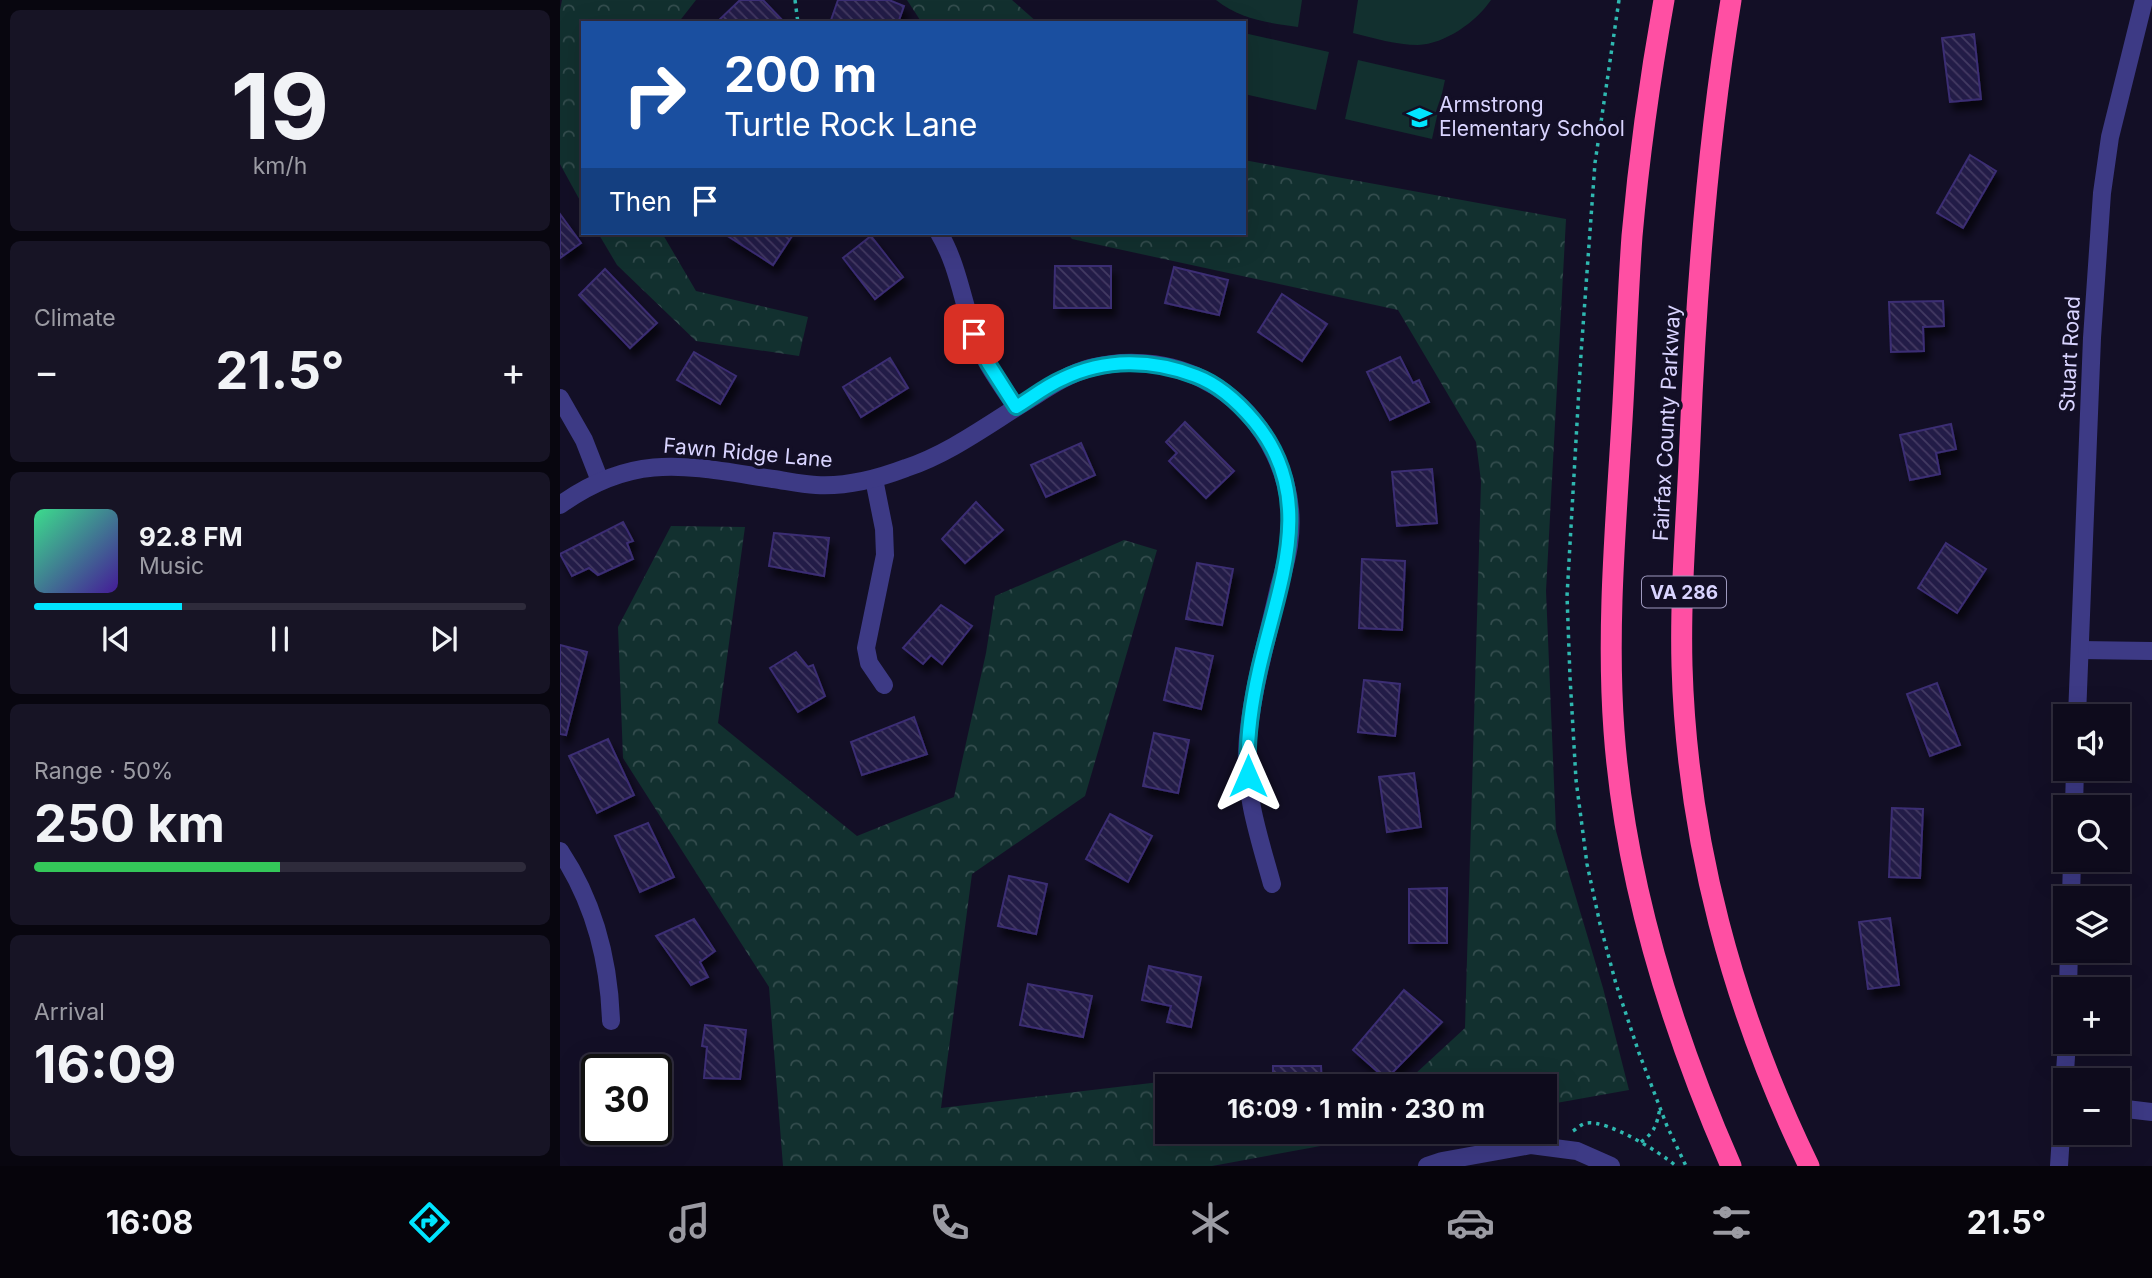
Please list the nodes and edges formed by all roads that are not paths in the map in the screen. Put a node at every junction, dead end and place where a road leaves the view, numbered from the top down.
1 (1664, 0) edge
2 (1731, 0) edge
3 (2144, 0) edge
4 (940, 235) edge
5 (560, 398) edge
6 (1016, 407) junction
7 (874, 479) junction
8 (600, 481) junction
9 (560, 505) edge
10 (2080, 650) junction
11 (2152, 651) edge
12 (884, 685) dead end
13 (2078, 704) edge
14 (560, 851) edge
15 (1272, 884) dead end
16 (611, 1021) dead end
17 (2130, 1109) edge
18 (2152, 1112) edge
19 (2061, 1145) edge
20 (1427, 1166) edge
21 (1611, 1166) edge
22 (1731, 1166) edge
23 (1809, 1166) edge
24 (2059, 1166) edge

1 - 22 highway, VA 286
2 - 23 highway, Fairfax County Parkway / VA 286
3 - 10 street, Stuart Road
4 - 6 street
5 - 8 street
6 - 7 street, Fawn Ridge Lane
6 - 15 street, Fawn Ridge Lane
7 - 8 street, Fawn Ridge Lane
7 - 12 street
8 - 9 street, Fawn Ridge Lane
10 - 11 street
10 - 13 street, Stuart Road
14 - 16 street
17 - 18 street
19 - 24 street
20 - 21 street

